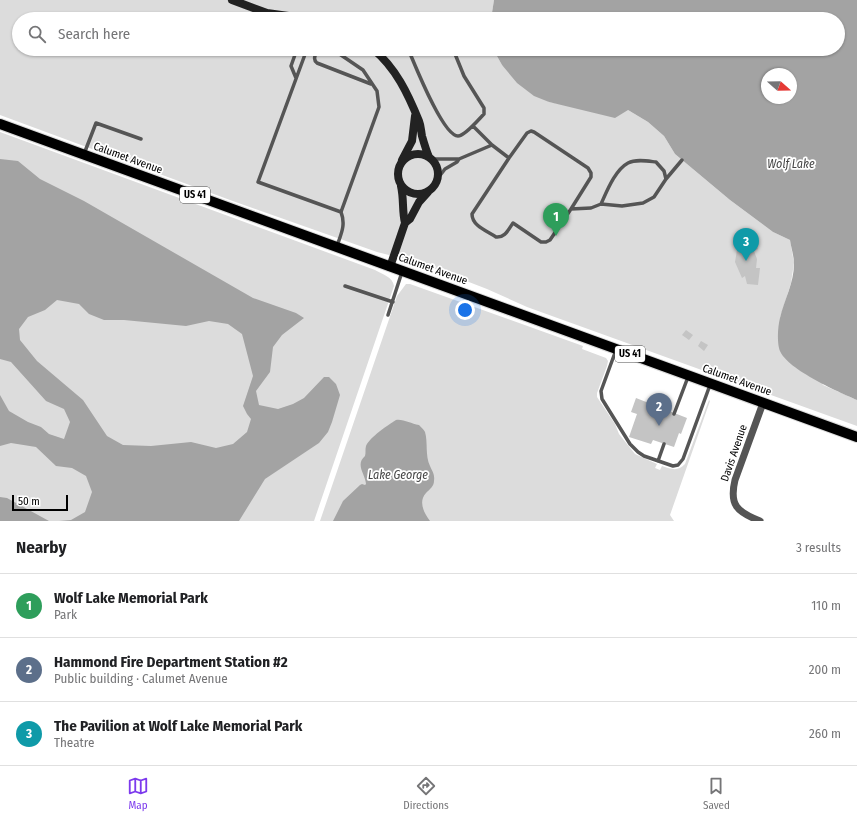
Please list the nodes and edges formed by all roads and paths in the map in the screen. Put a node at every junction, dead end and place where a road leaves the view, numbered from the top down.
1 (232, 0) edge
2 (266, 12) edge
3 (295, 56) edge
4 (305, 56) edge
5 (315, 56) edge
6 (342, 56) edge
7 (380, 56) edge
8 (411, 56) edge
9 (456, 56) edge
10 (296, 78) junction
11 (372, 84) junction
12 (415, 116) junction
13 (0, 124) edge
14 (473, 126) junction
15 (142, 139) dead end
16 (492, 145) junction
17 (84, 155) junction
18 (430, 158) junction
19 (509, 158) junction
20 (459, 159) junction
21 (682, 160) dead end
22 (402, 161) junction
23 (438, 178) junction
24 (666, 179) junction
25 (401, 186) junction
26 (429, 192) junction
27 (601, 204) junction
28 (571, 209) junction
29 (341, 212) junction
30 (405, 223) junction
31 (336, 247) junction
32 (390, 266) junction
33 (403, 271) junction
34 (345, 286) dead end
35 (392, 302) junction
36 (388, 315) dead end
37 (617, 349) junction
38 (688, 375) junction
39 (710, 383) junction
40 (763, 403) junction
41 (674, 414) dead end
42 (857, 437) edge
43 (664, 444) dead end
44 (658, 461) junction
45 (760, 521) edge

1 - 2 main road
3 - 10 lane
4 - 10 lane
5 - 11 lane
6 - 11 lane
7 - 12 main road
8 - 14 lane
9 - 14 lane
10 - 29 lane
11 - 29 lane
12 - 18 main road
12 - 22 main road
13 - 17 main road, Calumet Avenue / US 41
14 - 16 lane
15 - 17 lane
16 - 19 lane
16 - 20 lane
17 - 31 main road, Calumet Avenue / US 41
18 - 20 lane
18 - 22 main road
18 - 23 main road
19 - 28 lane
19 - 28 lane
20 - 23 lane
21 - 24 lane
22 - 25 main road
23 - 26 main road
24 - 27 lane
24 - 27 lane
25 - 26 main road
25 - 30 main road
26 - 30 main road
27 - 28 lane
29 - 31 lane
30 - 32 main road
31 - 32 main road, Calumet Avenue / US 41
32 - 33 main road, Calumet Avenue / US 41
33 - 35 lane
33 - 37 main road, Calumet Avenue / US 41
34 - 35 lane
35 - 36 lane
37 - 38 main road, Calumet Avenue / US 41
37 - 44 lane
38 - 39 main road, Calumet Avenue / US 41
38 - 41 lane
39 - 40 main road, Calumet Avenue / US 41
39 - 44 lane
40 - 42 main road, Calumet Avenue / US 41
40 - 45 street, Davis Avenue
43 - 44 lane

